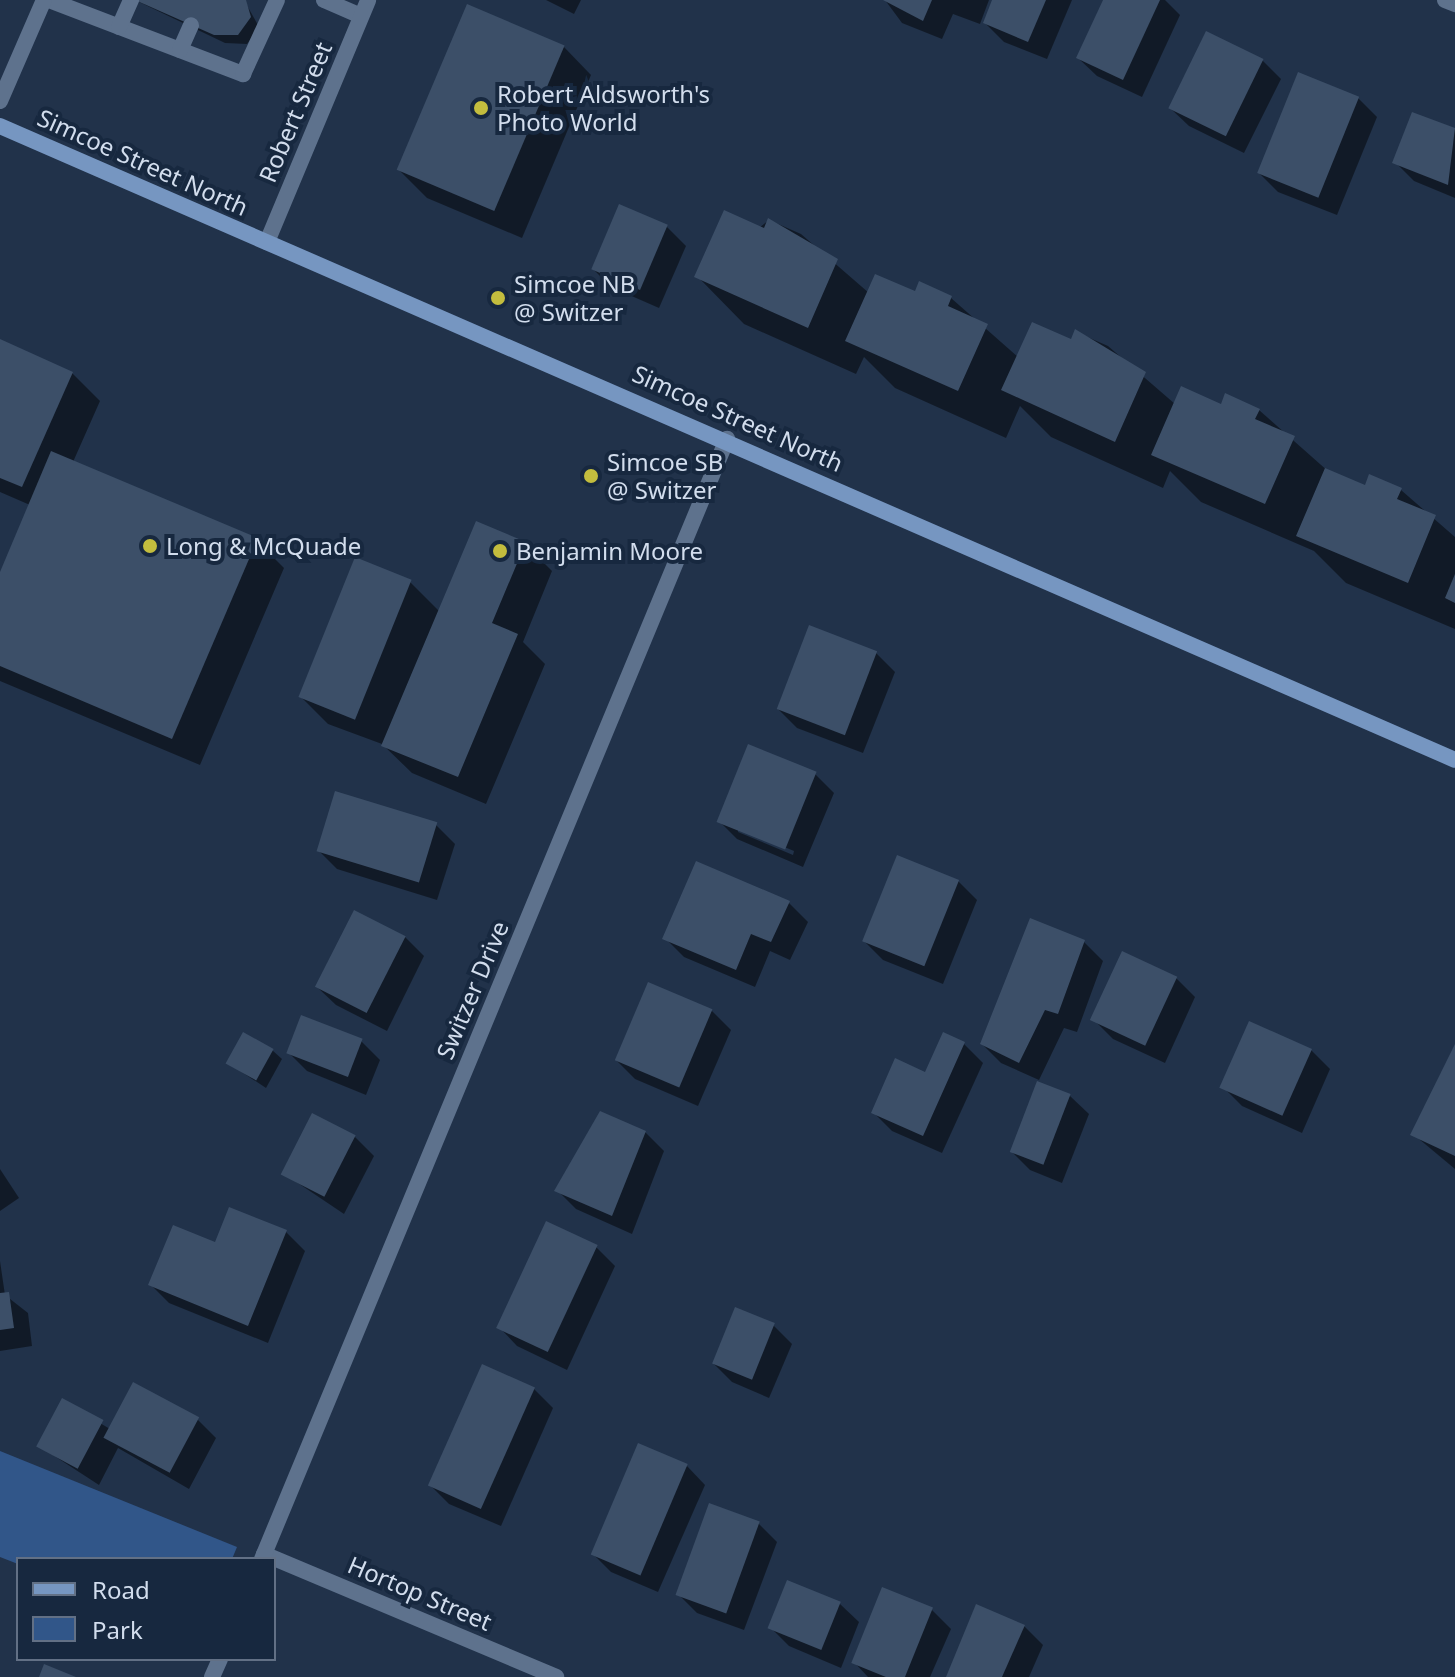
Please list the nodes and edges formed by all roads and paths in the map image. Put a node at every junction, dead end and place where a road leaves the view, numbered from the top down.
1 (46, 0) edge
2 (131, 0) edge
3 (277, 0) edge
4 (324, 0) edge
5 (1445, 0) edge
6 (1455, 4) edge
7 (364, 8) edge
8 (191, 25) dead end
9 (119, 27) junction
10 (180, 50) junction
11 (0, 101) edge
12 (0, 126) edge
13 (267, 242) junction
14 (727, 439) junction
15 (1455, 760) edge
16 (263, 1556) edge
17 (276, 1561) edge
18 (556, 1677) edge

1 - 9 street
1 - 11 street
2 - 9 street
3 - 10 street
4 - 7 street
5 - 6 street
7 - 13 street, Robert Street
8 - 10 street
9 - 10 street
12 - 13 main road, Simcoe Street North
13 - 14 main road, Simcoe Street North
14 - 15 main road, Simcoe Street North
14 - 16 street, Switzer Drive
17 - 18 street, Hortop Street

